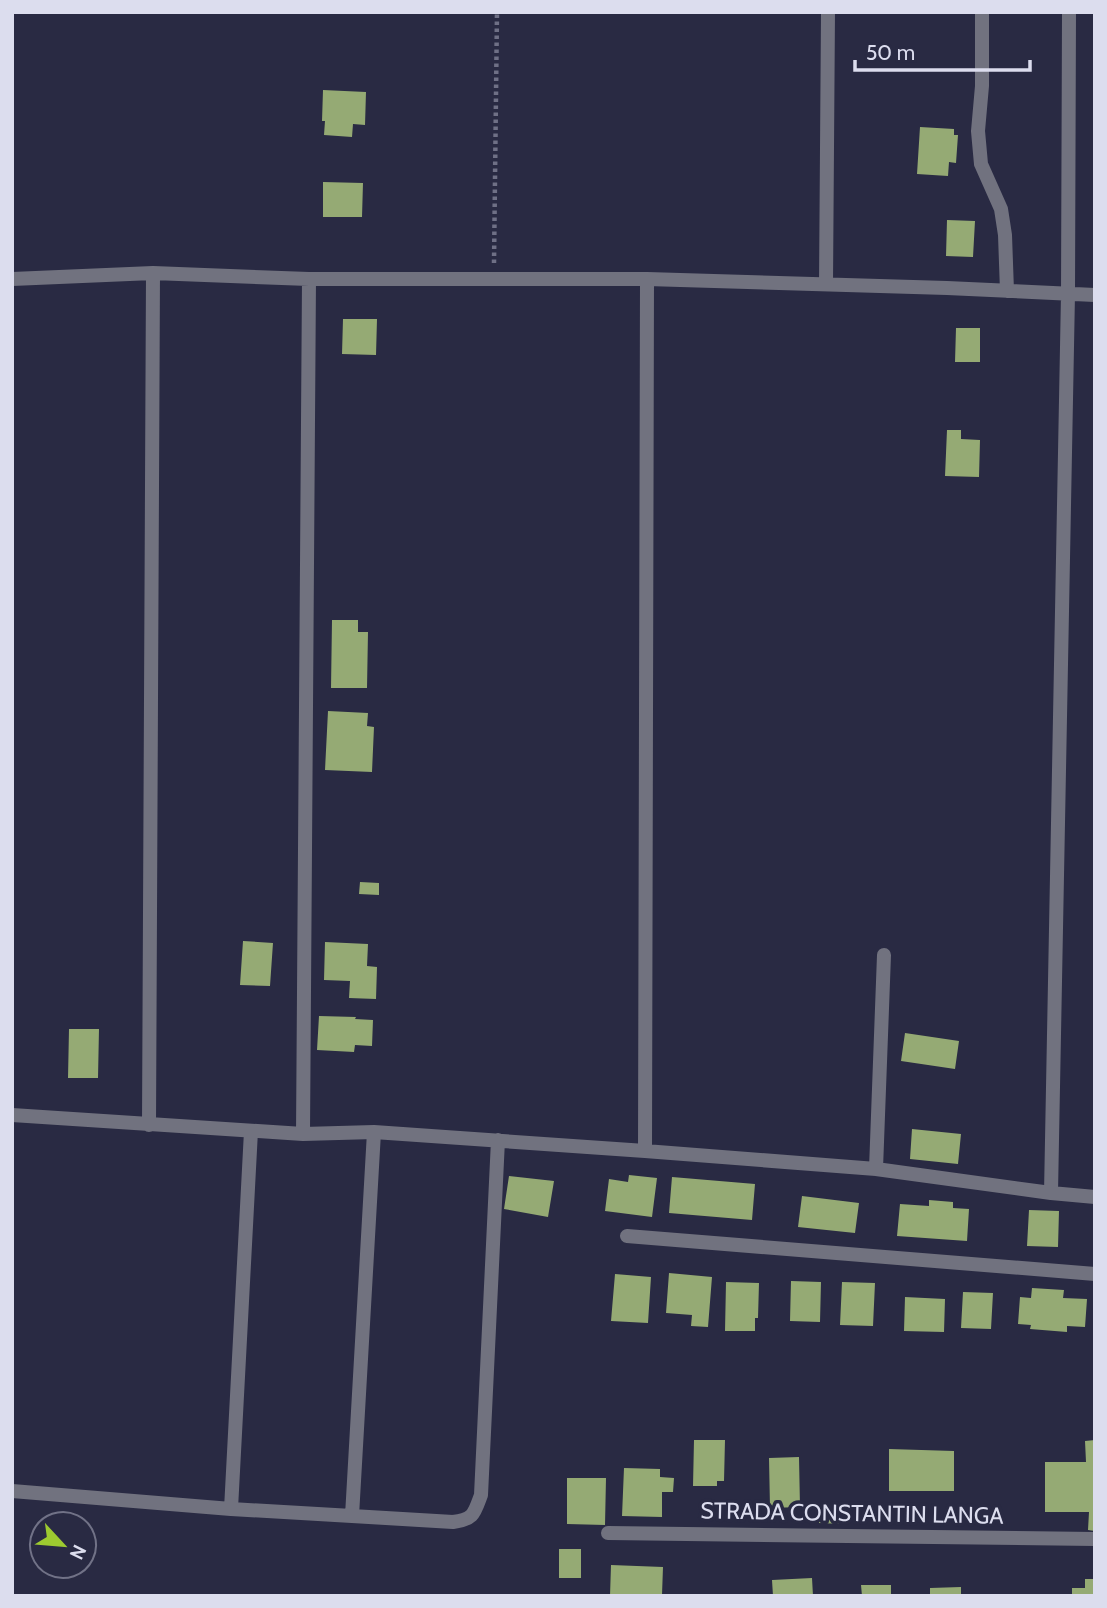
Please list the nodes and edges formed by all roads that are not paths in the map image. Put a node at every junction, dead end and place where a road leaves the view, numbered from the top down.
1 (828, 12) edge
2 (982, 12) edge
3 (1069, 12) edge
4 (153, 274) junction
5 (12, 279) edge
6 (309, 279) junction
7 (647, 279) junction
8 (826, 284) junction
9 (1007, 290) junction
10 (1068, 294) junction
11 (1095, 295) edge
12 (884, 955) dead end
13 (12, 1115) edge
14 (149, 1125) junction
15 (251, 1131) junction
16 (374, 1132) junction
17 (303, 1134) junction
18 (498, 1140) junction
19 (645, 1151) junction
20 (876, 1169) junction
21 (1051, 1193) junction
22 (1095, 1197) edge
23 (627, 1236) dead end
24 (1095, 1274) edge
25 (12, 1491) edge
26 (231, 1509) junction
27 (352, 1516) junction
28 (608, 1533) dead end
29 (1095, 1539) edge

1 - 8 street
2 - 9 street
3 - 10 street
4 - 5 street
4 - 6 street
4 - 14 street
6 - 7 street
6 - 17 street
7 - 8 street
7 - 19 street
8 - 9 street
9 - 10 street
10 - 11 street
10 - 21 street
12 - 20 street
13 - 14 street
14 - 15 street
15 - 17 street
15 - 26 street
16 - 17 street
16 - 18 street
16 - 27 street
18 - 19 street
18 - 27 street
19 - 20 street
20 - 21 street
21 - 22 street
23 - 24 street
25 - 26 street
26 - 27 street
28 - 29 street, STRADA CONSTANTIN LANGA

